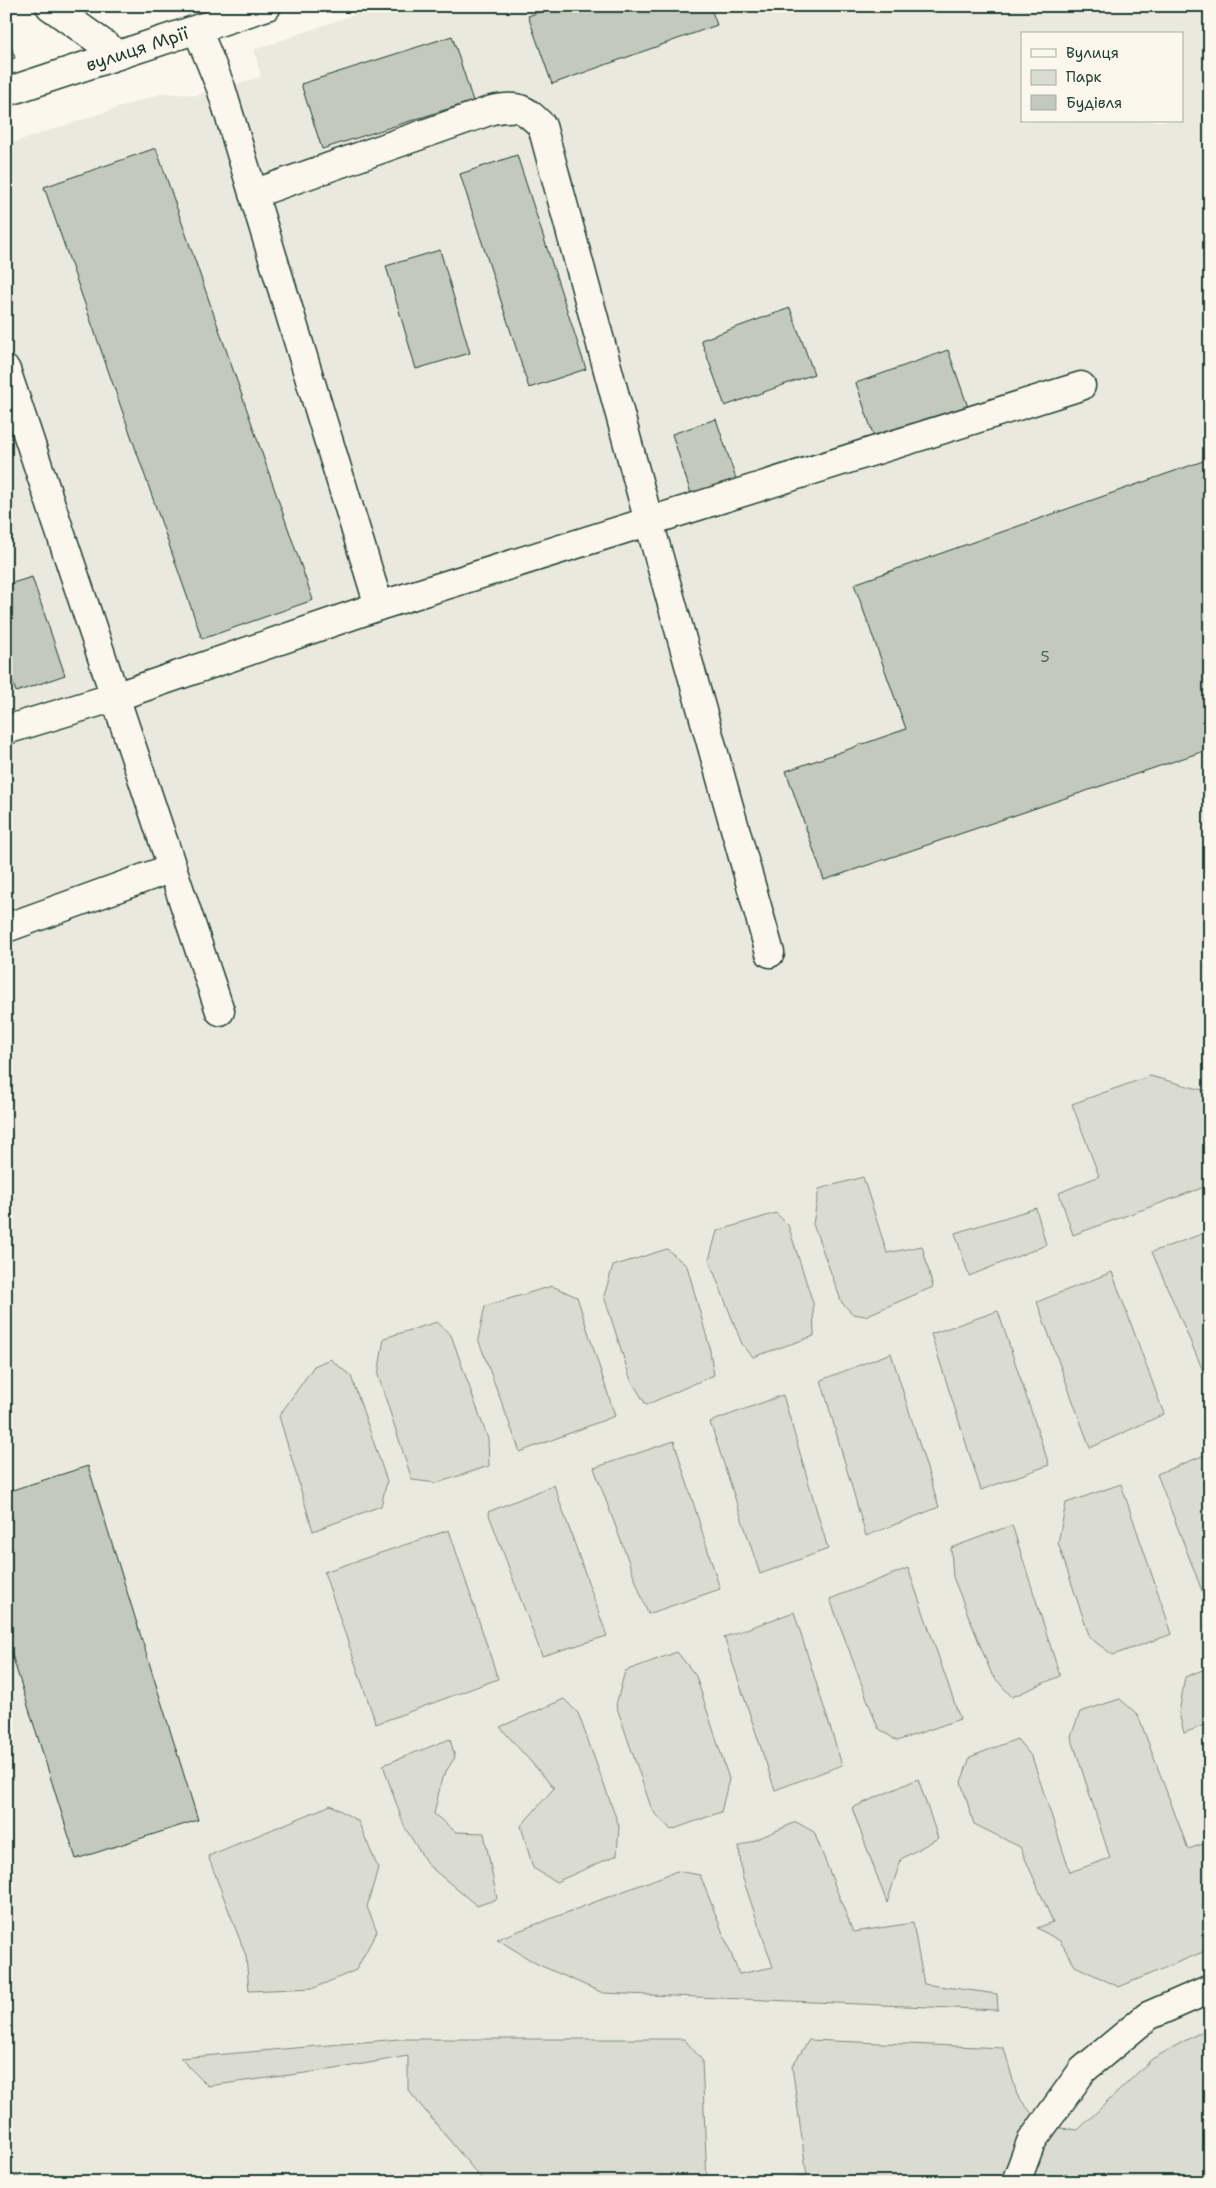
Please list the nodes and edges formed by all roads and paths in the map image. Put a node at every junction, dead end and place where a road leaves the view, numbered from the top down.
1 (50, 6) edge
2 (267, 6) edge
3 (197, 30) junction
4 (119, 55) junction
5 (6, 92) edge
6 (253, 194) junction
7 (6, 370) edge
8 (1081, 386) dead end
9 (14, 419) edge
10 (649, 522) junction
11 (379, 606) junction
12 (115, 697) junction
13 (6, 730) edge
14 (172, 868) junction
15 (6, 928) edge
16 (770, 953) dead end
17 (220, 1011) dead end
18 (1210, 1989) edge
19 (1016, 2182) edge

1 - 4 street
2 - 3 street, вулиця Мрії
3 - 4 street, вулиця Мрії
3 - 6 street
4 - 5 street, вулиця Мрії
6 - 10 street
6 - 11 street
7 - 9 street
8 - 10 street
9 - 12 street
10 - 11 street
10 - 16 street
11 - 12 street
12 - 13 street
12 - 14 street
14 - 15 street
14 - 17 street
18 - 19 street

